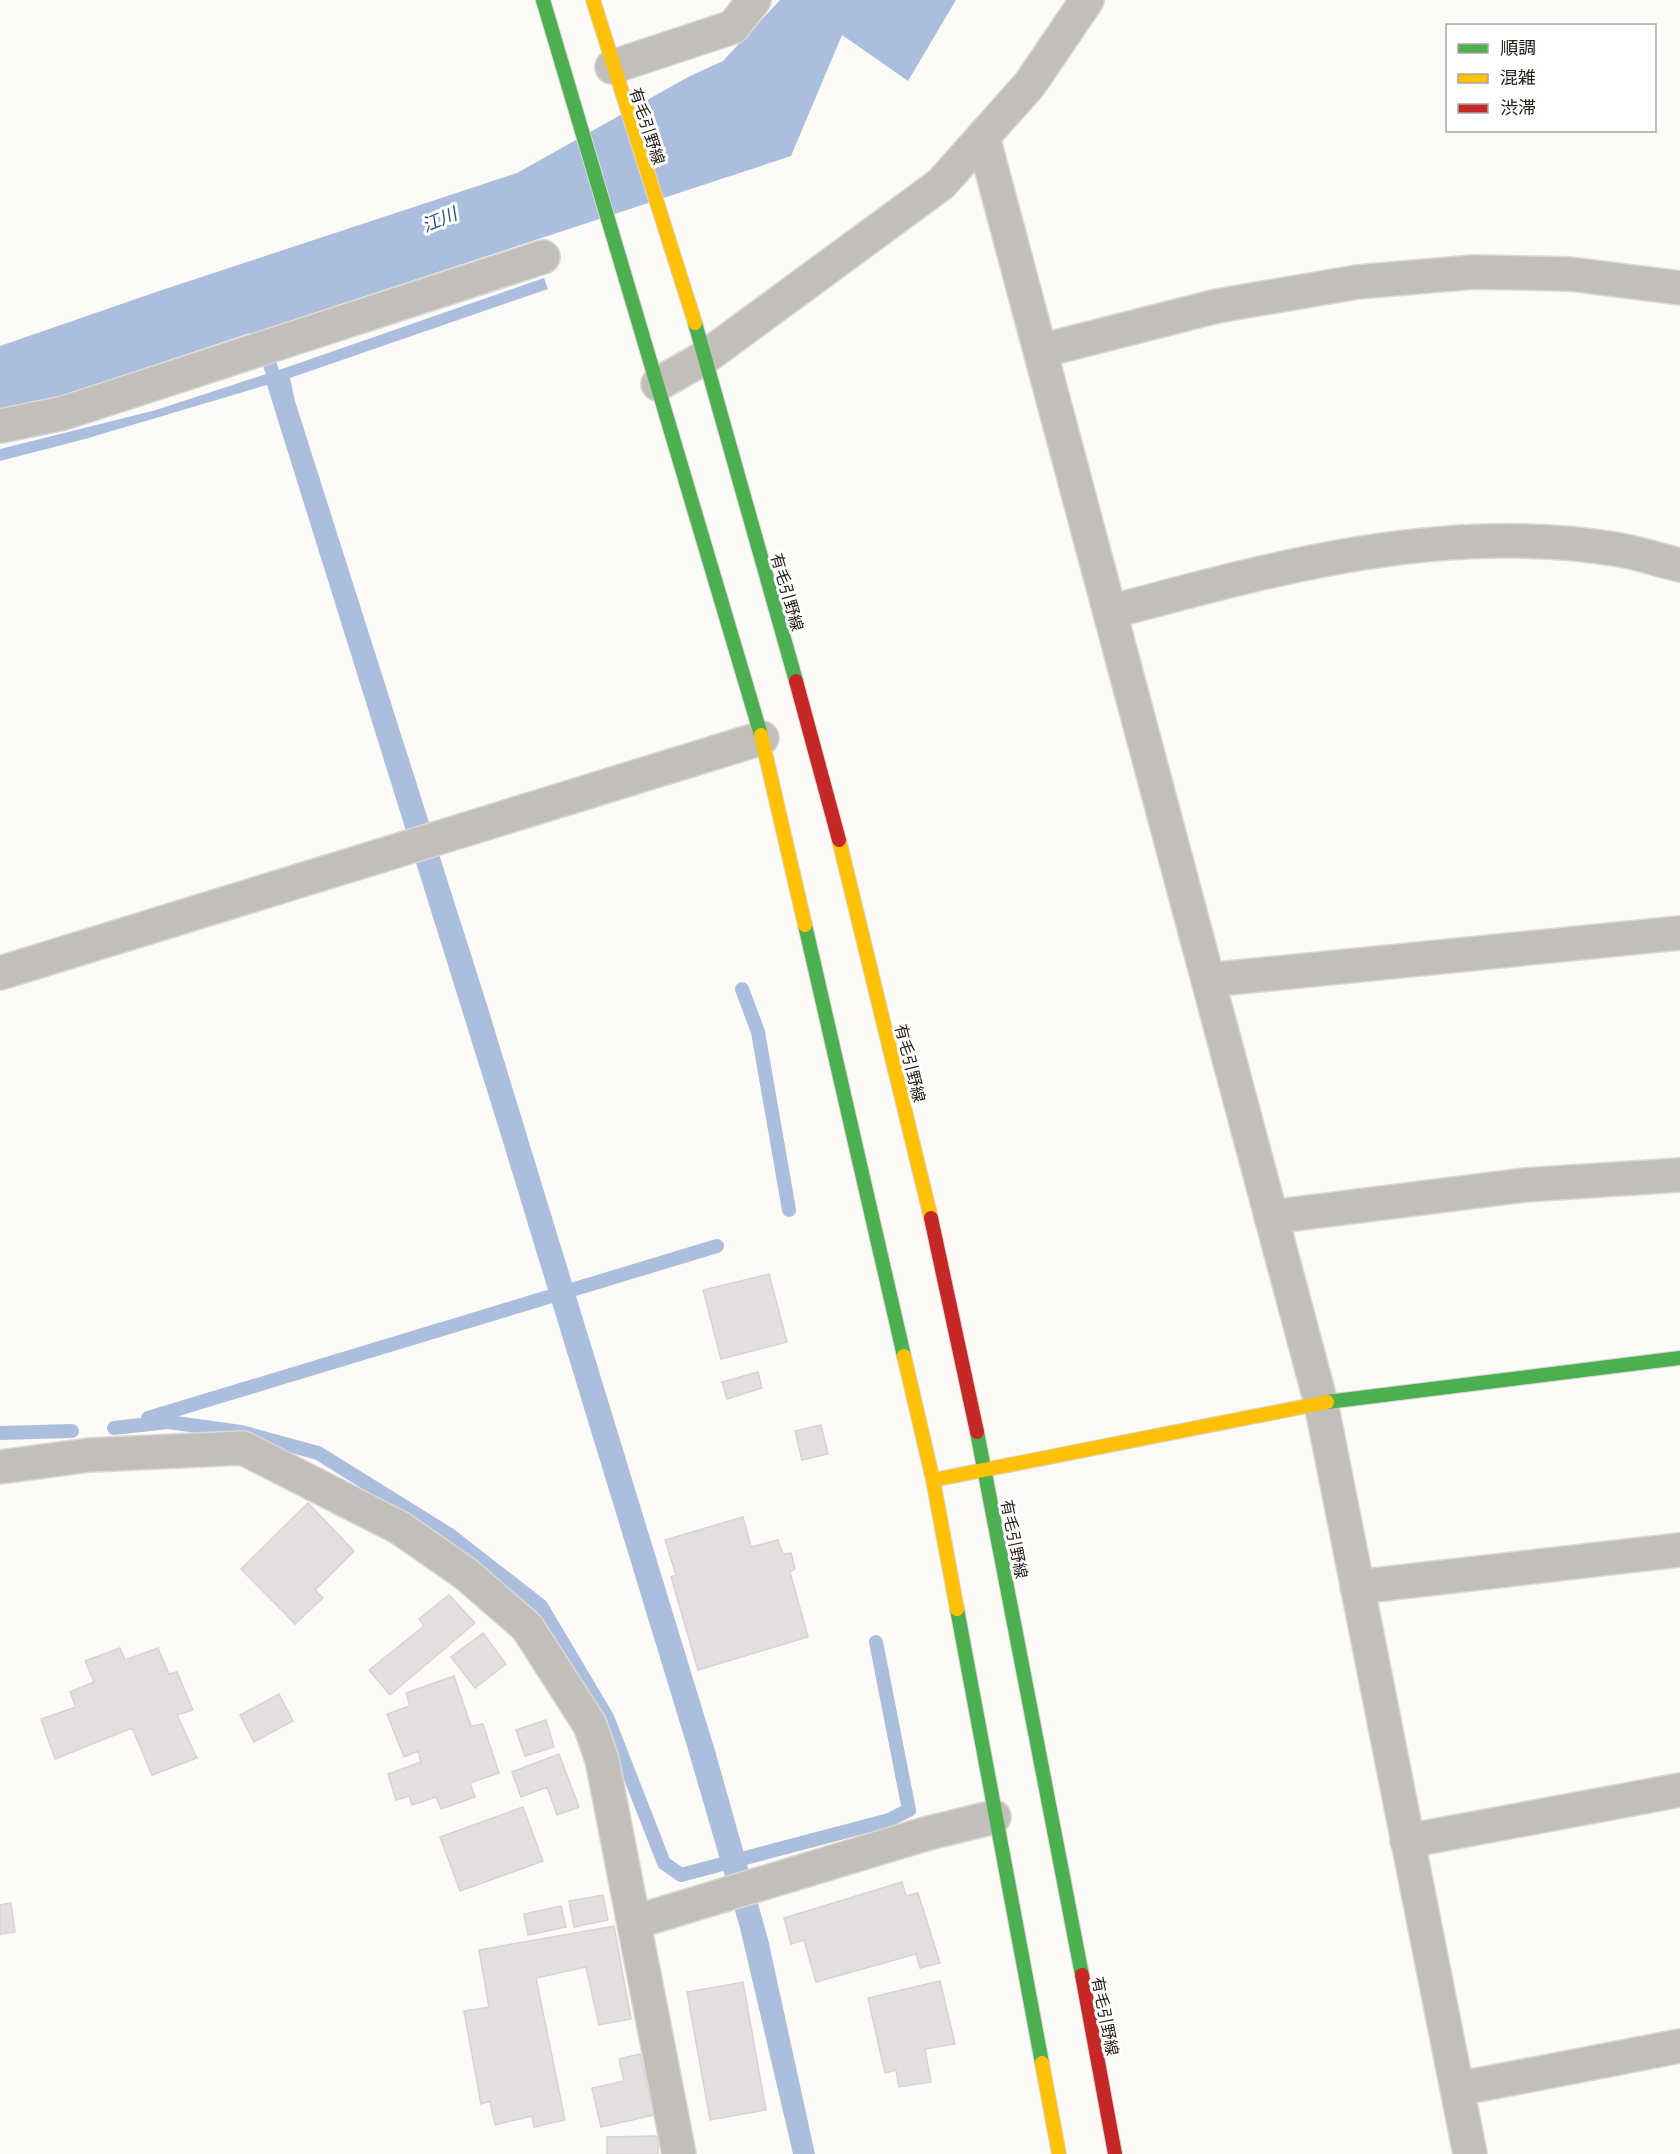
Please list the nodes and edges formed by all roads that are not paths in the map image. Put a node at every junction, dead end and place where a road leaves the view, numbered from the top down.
1 (543, 0) edge
2 (593, 0) edge
3 (754, 0) edge
4 (1087, 0) edge
5 (612, 67) junction
6 (983, 137) junction
7 (543, 257) dead end
8 (1680, 288) edge
9 (700, 343) junction
10 (1040, 351) junction
11 (654, 370) junction
12 (0, 426) edge
13 (1680, 565) edge
14 (1110, 612) junction
15 (762, 738) junction
16 (1680, 933) edge
17 (0, 974) edge
18 (1208, 980) junction
19 (1680, 1175) edge
20 (1271, 1217) junction
21 (1680, 1358) edge
22 (1321, 1403) junction
23 (0, 1467) edge
24 (985, 1470) junction
25 (933, 1480) junction
26 (1680, 1550) edge
27 (1357, 1587) junction
28 (1680, 1790) edge
29 (994, 1816) junction
30 (1407, 1841) junction
31 (635, 1922) junction
32 (1680, 2046) edge
33 (1457, 2089) junction
34 (679, 2154) edge
35 (1059, 2154) edge
36 (1115, 2154) edge
37 (1470, 2154) edge

1 - 11 main road
2 - 5 main road, 有毛引野線
3 - 5 street
4 - 6 street
5 - 9 main road, 有毛引野線
6 - 9 street
6 - 10 street
7 - 12 street
8 - 10 street
9 - 11 street
9 - 24 main road, 有毛引野線
10 - 14 street
11 - 15 main road
13 - 14 street
14 - 18 street
15 - 17 street
15 - 25 main road
16 - 18 street
18 - 20 street
19 - 20 street
20 - 22 street
21 - 22 main road
22 - 24 main road
22 - 27 street
23 - 31 street
24 - 25 main road
24 - 36 main road, 有毛引野線
25 - 29 main road
26 - 27 street
27 - 30 street
28 - 30 street
29 - 31 street
29 - 35 main road
30 - 33 street
31 - 34 street
32 - 33 street
33 - 37 street

